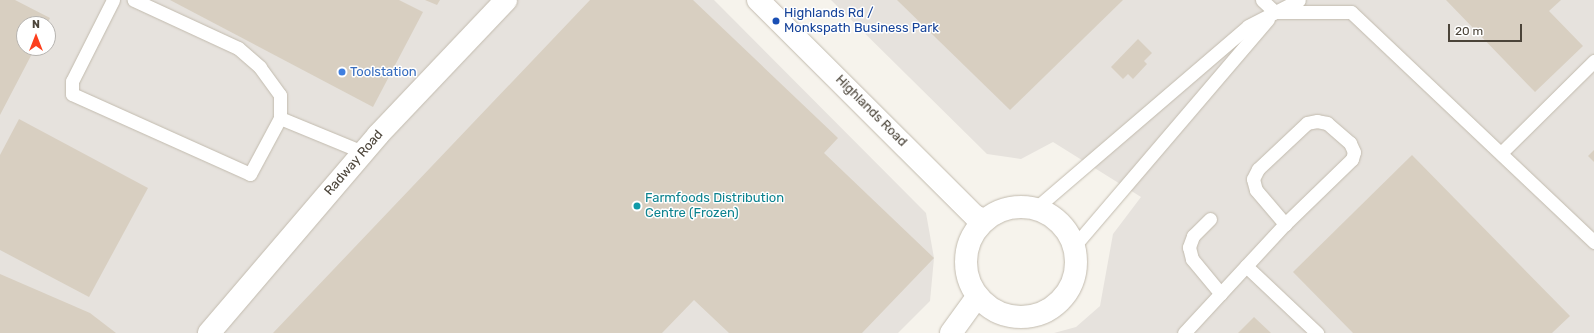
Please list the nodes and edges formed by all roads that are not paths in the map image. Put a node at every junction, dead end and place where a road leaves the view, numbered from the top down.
1 (113, 0) edge
2 (134, 0) edge
3 (506, 0) edge
4 (758, 0) edge
5 (1262, 0) edge
6 (1299, 0) edge
7 (1275, 12) junction
8 (1594, 61) edge
9 (280, 118) junction
10 (363, 152) junction
11 (1501, 153) junction
12 (1036, 208) junction
13 (1210, 219) dead end
14 (984, 220) junction
15 (1285, 224) junction
16 (1594, 242) edge
17 (1075, 245) junction
18 (1246, 266) junction
19 (1221, 294) junction
20 (977, 296) junction
21 (209, 333) edge
22 (951, 333) edge
23 (1184, 333) edge
24 (1317, 333) edge

1 - 9 lane
2 - 9 lane
3 - 10 street, Radway Road
4 - 14 street, Highlands Road
5 - 7 lane
6 - 7 lane
7 - 11 lane
7 - 12 lane
7 - 17 lane
8 - 11 lane
9 - 10 lane
10 - 21 street, Radway Road
11 - 16 lane
12 - 14 street
12 - 17 street
13 - 19 lane
14 - 20 street
15 - 15 lane
15 - 18 lane
17 - 20 street
18 - 19 lane
18 - 24 lane
19 - 23 lane
20 - 22 street

